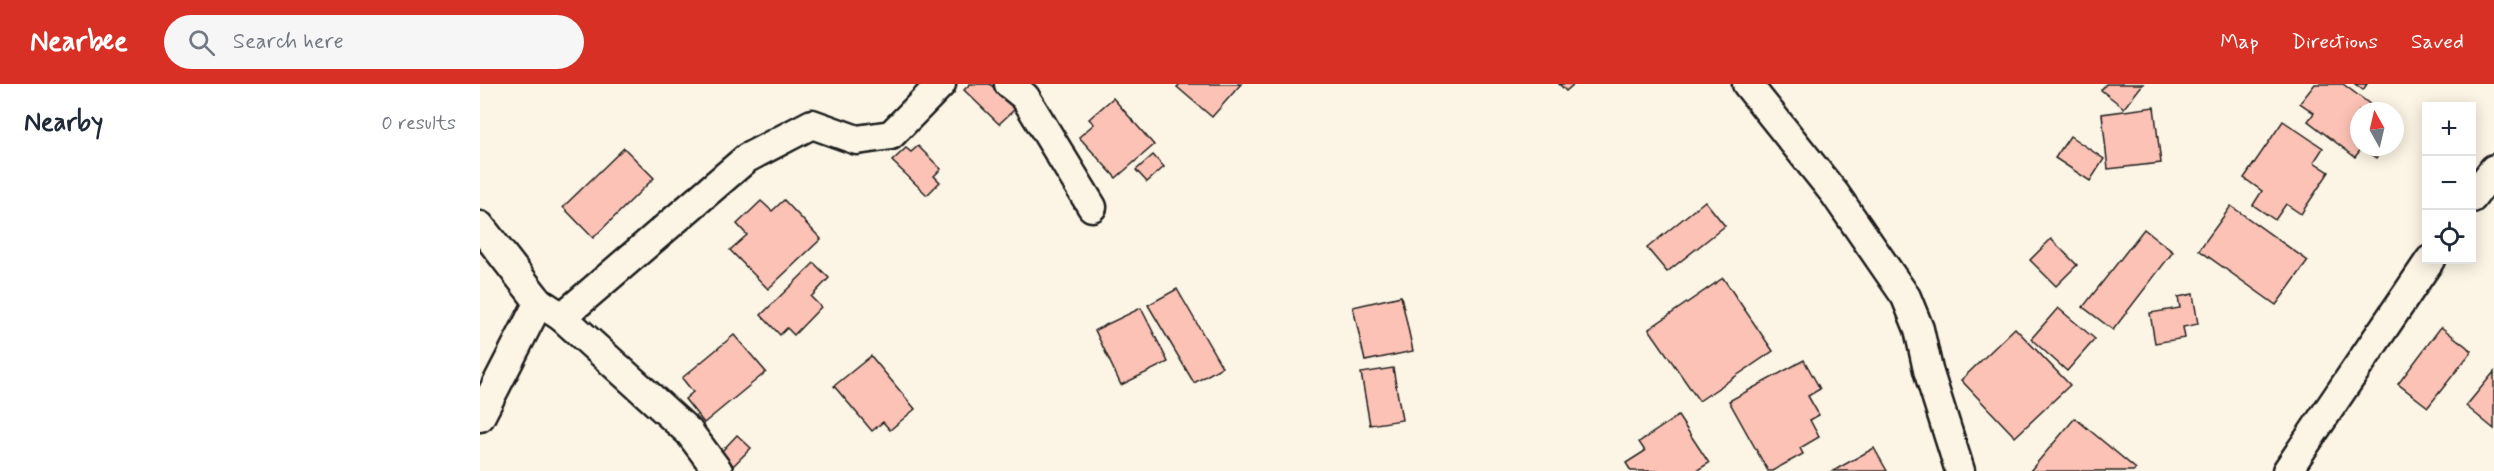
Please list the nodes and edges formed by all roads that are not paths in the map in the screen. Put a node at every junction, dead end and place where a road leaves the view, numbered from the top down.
1 (941, 84) edge
2 (1009, 84) edge
3 (1747, 84) edge
4 (2494, 169) edge
5 (2476, 193) edge
6 (1092, 207) dead end
7 (480, 226) edge
8 (2427, 264) edge
9 (550, 309) junction
10 (480, 417) edge
11 (2297, 468) edge
12 (718, 471) edge
13 (1960, 471) edge

1 - 9 street
2 - 6 street
3 - 13 street
4 - 5 street
7 - 9 street
8 - 11 street
9 - 10 street
9 - 12 street

